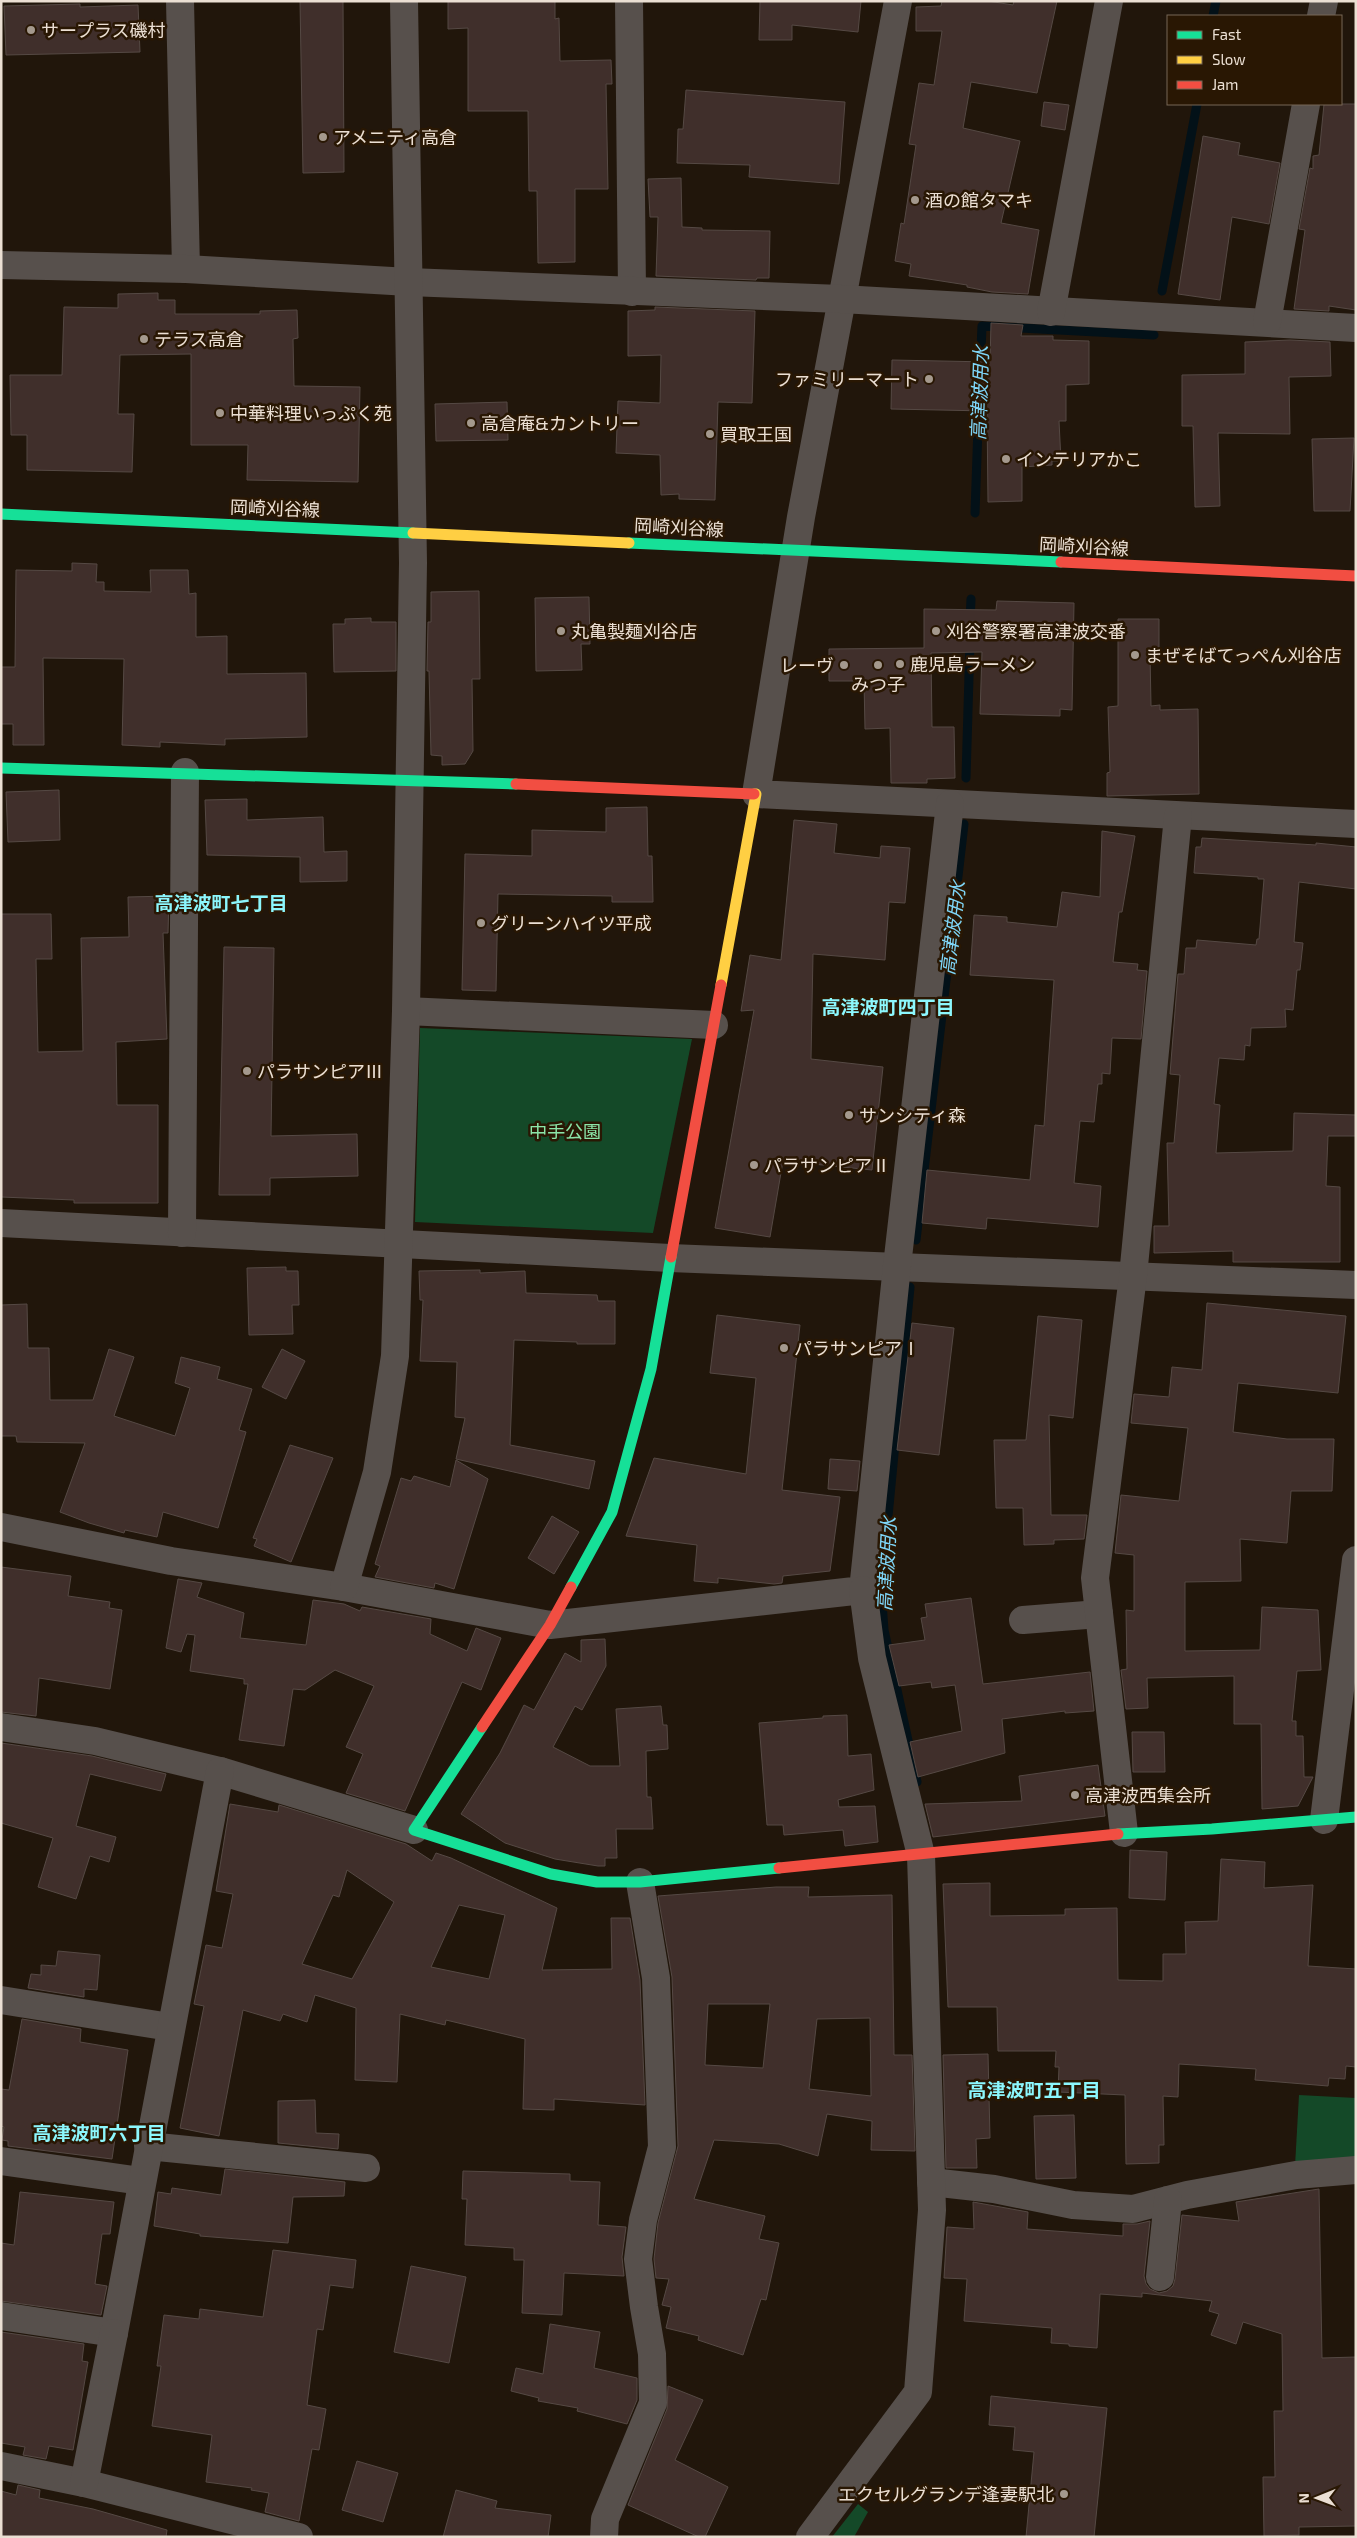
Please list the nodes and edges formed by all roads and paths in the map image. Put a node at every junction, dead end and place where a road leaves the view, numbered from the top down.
1 (180, 1) edge
2 (404, 1) edge
3 (630, 1) edge
4 (898, 1) edge
5 (1109, 1) edge
6 (1324, 1) edge
7 (1321, 15) edge
8 (1306, 105) edge
9 (1, 265) edge
10 (186, 269) junction
11 (409, 282) junction
12 (632, 292) junction
13 (842, 299) junction
14 (1051, 312) junction
15 (1267, 322) junction
16 (1356, 328) edge
17 (1, 514) edge
18 (413, 531) junction
19 (796, 550) junction
20 (1356, 576) edge
21 (1, 768) edge
22 (185, 772) junction
23 (410, 779) junction
24 (756, 794) junction
25 (950, 804) junction
26 (1178, 816) junction
27 (1356, 824) edge
28 (406, 1011) junction
29 (714, 1025) junction
30 (1, 1223) edge
31 (182, 1233) junction
32 (398, 1244) junction
33 (670, 1258) junction
34 (897, 1266) junction
35 (1133, 1276) junction
36 (1356, 1285) edge
37 (1, 1527) edge
38 (1356, 1560) edge
39 (344, 1586) junction
40 (863, 1590) junction
41 (1099, 1614) junction
42 (1023, 1620) dead end
43 (550, 1625) junction
44 (1, 1727) edge
45 (220, 1771) junction
46 (1356, 1817) edge
47 (1324, 1820) junction
48 (414, 1830) junction
49 (1124, 1834) junction
50 (921, 1855) junction
51 (640, 1882) junction
52 (1, 2000) edge
53 (170, 2027) junction
54 (148, 2146) junction
55 (1, 2161) edge
56 (366, 2168) dead end
57 (1356, 2170) edge
58 (141, 2181) junction
59 (931, 2182) junction
60 (1168, 2200) junction
61 (1160, 2277) dead end
62 (1, 2316) edge
63 (114, 2333) junction
64 (1, 2466) edge
65 (84, 2483) junction
66 (299, 2537) edge
67 (604, 2537) edge
68 (810, 2537) edge

1 - 10 street
2 - 11 street
3 - 12 street
4 - 13 street
5 - 14 street
6 - 7 street
8 - 15 street
9 - 10 street
10 - 11 street
11 - 12 street
11 - 18 street
12 - 13 street
13 - 14 street
13 - 19 street
14 - 15 street
15 - 16 street
17 - 18 street, 岡崎刈谷線
18 - 19 street, 岡崎刈谷線
18 - 23 street
19 - 20 street, 岡崎刈谷線
19 - 24 street
21 - 22 street
22 - 23 street
22 - 31 street
23 - 24 street
23 - 28 street
24 - 25 street
24 - 29 street
25 - 26 street
25 - 34 street
26 - 27 street
26 - 35 street
28 - 29 street
28 - 32 street
29 - 33 street
30 - 31 street
31 - 32 street
32 - 33 street
32 - 39 street
33 - 34 street
33 - 43 street
34 - 35 street
34 - 40 street
35 - 36 street
35 - 41 street
37 - 39 street
38 - 47 street
39 - 43 street
40 - 43 street
40 - 50 street
41 - 42 street
41 - 49 street
43 - 48 street
44 - 45 street
45 - 48 street
45 - 53 street
46 - 47 street
47 - 49 street
48 - 51 street
49 - 50 street
50 - 51 street
50 - 59 street
51 - 67 street
52 - 53 street
53 - 54 street
54 - 56 street
54 - 58 street
55 - 58 street
57 - 60 street
58 - 63 street
59 - 60 street
59 - 68 street
60 - 61 street
62 - 63 street
63 - 65 street
64 - 65 street
65 - 66 street

